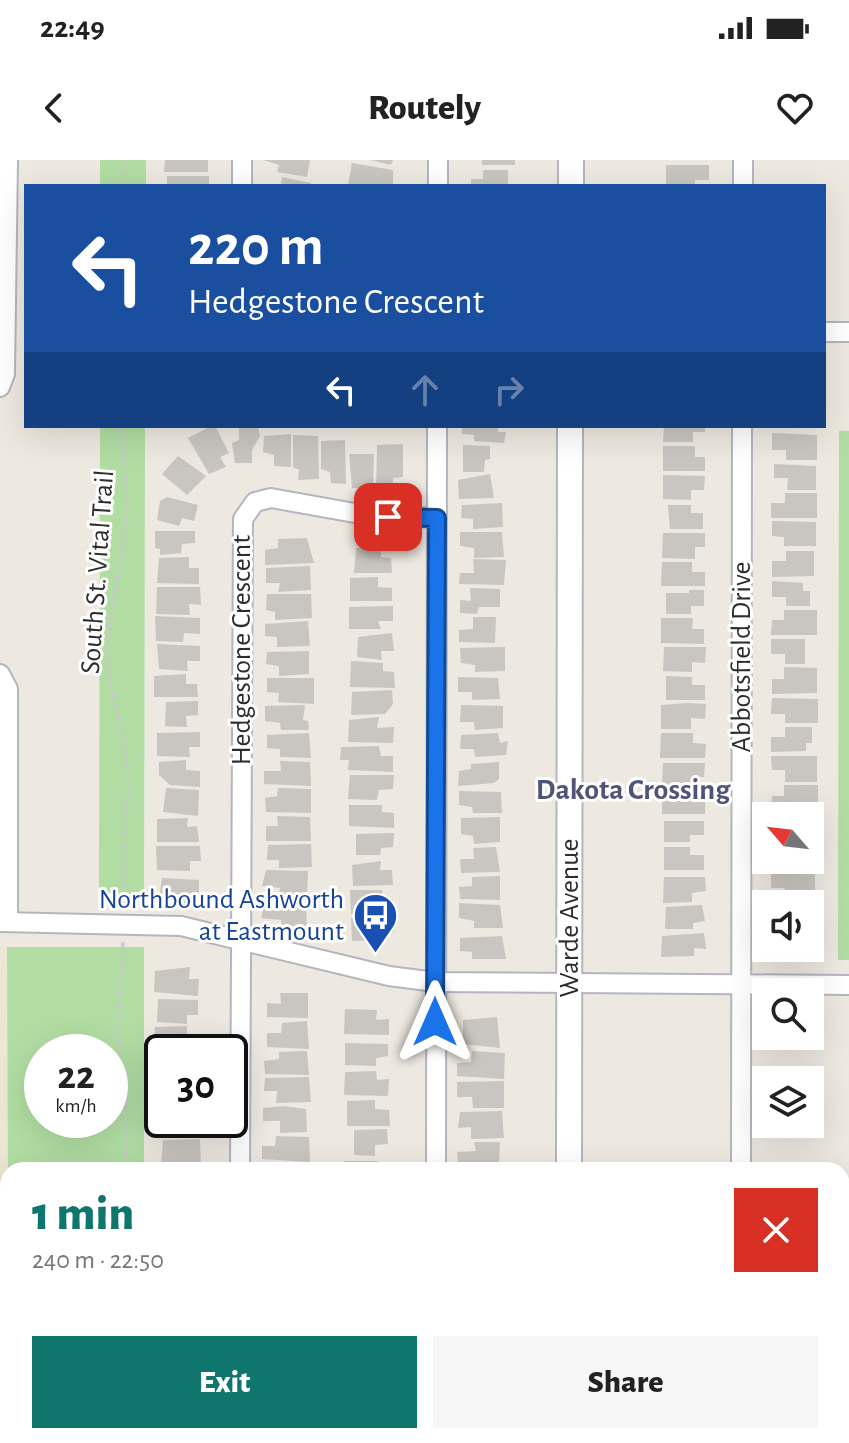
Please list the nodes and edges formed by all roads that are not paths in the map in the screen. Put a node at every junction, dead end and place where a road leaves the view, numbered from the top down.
1 (8, 160) edge
2 (242, 160) edge
3 (438, 160) edge
4 (571, 160) edge
5 (743, 160) edge
6 (242, 184) edge
7 (438, 184) edge
8 (571, 184) edge
9 (743, 184) edge
10 (11, 277) edge
11 (826, 332) edge
12 (849, 332) edge
13 (0, 387) edge
14 (437, 428) edge
15 (570, 428) edge
16 (742, 428) edge
17 (437, 518) junction
18 (0, 674) edge
19 (4, 718) edge
20 (4, 922) edge
21 (239, 939) junction
22 (435, 982) junction
23 (570, 984) junction
24 (741, 985) junction
25 (849, 985) edge
26 (240, 1162) edge
27 (436, 1162) edge
28 (569, 1162) edge
29 (741, 1162) edge

1 - 10 street
2 - 6 street
3 - 7 street
4 - 8 main road
5 - 9 street
10 - 13 street
11 - 12 street
14 - 17 street
15 - 23 main road, Warde Avenue
16 - 24 street, Abbotsfield Drive
17 - 21 street, Hedgestone Crescent
17 - 22 street
18 - 19 street
19 - 20 street
20 - 21 street
21 - 22 street
21 - 26 street
22 - 23 street
22 - 27 street
23 - 24 street
23 - 28 main road, Warde Avenue
24 - 25 street
24 - 29 street, Abbotsfield Drive

